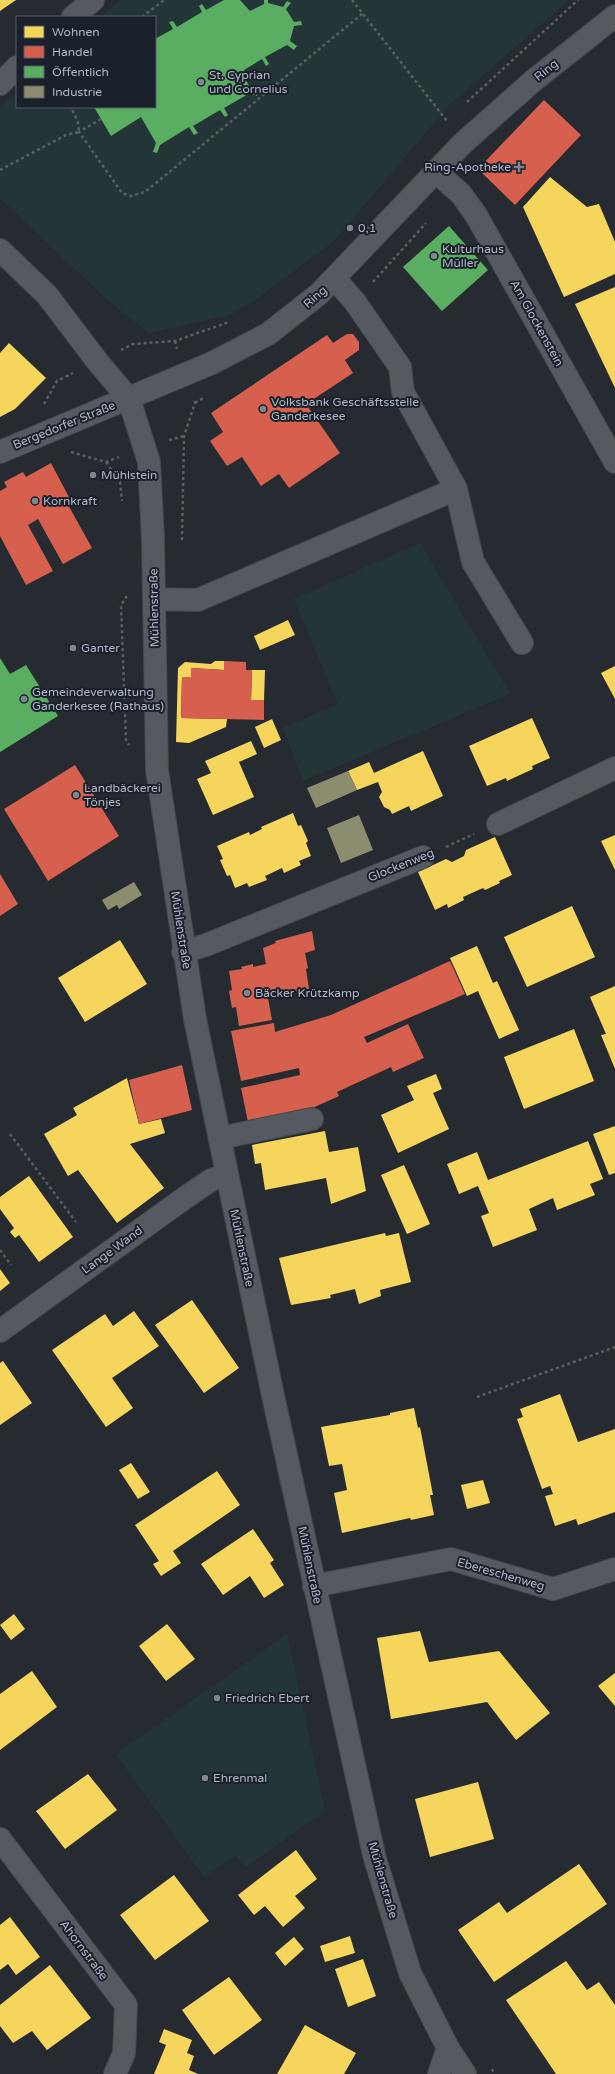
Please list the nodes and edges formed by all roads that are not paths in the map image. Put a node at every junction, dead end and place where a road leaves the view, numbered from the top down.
1 (93, 0) edge
2 (74, 16) edge
3 (615, 16) edge
4 (16, 68) edge
5 (0, 84) edge
6 (435, 171) junction
7 (0, 250) edge
8 (335, 279) junction
9 (129, 399) junction
10 (0, 452) edge
11 (615, 462) edge
12 (456, 489) junction
13 (154, 599) junction
14 (522, 643) dead end
15 (615, 768) edge
16 (498, 824) road end
17 (423, 856) road end
18 (184, 952) junction
19 (312, 1119) dead end
20 (220, 1138) junction
21 (227, 1174) junction
22 (0, 1331) edge
23 (615, 1569) edge
24 (314, 1586) junction
25 (0, 1839) edge
26 (448, 2048) junction
27 (115, 2074) edge
28 (440, 2074) edge
29 (465, 2074) edge

1 - 2 street
3 - 6 street, Ring
4 - 5 street
6 - 8 street, Ring
6 - 11 street, Am Glockenstein
7 - 9 street
8 - 9 street, Ring
8 - 12 street
9 - 10 street, Bergedorfer Straße
9 - 13 street, Mühlenstraße
12 - 13 street
12 - 14 street
13 - 18 street, Mühlenstraße
15 - 16 street
17 - 18 street, Glockenweg
18 - 20 street, Mühlenstraße
19 - 20 street
20 - 21 street, Mühlenstraße
21 - 22 street, Lange Wand
21 - 24 street, Mühlenstraße
23 - 24 street, Ebereschenweg
24 - 26 street, Mühlenstraße
25 - 27 street, Ahornstraße
26 - 28 street
26 - 29 street, Mühlenstraße

